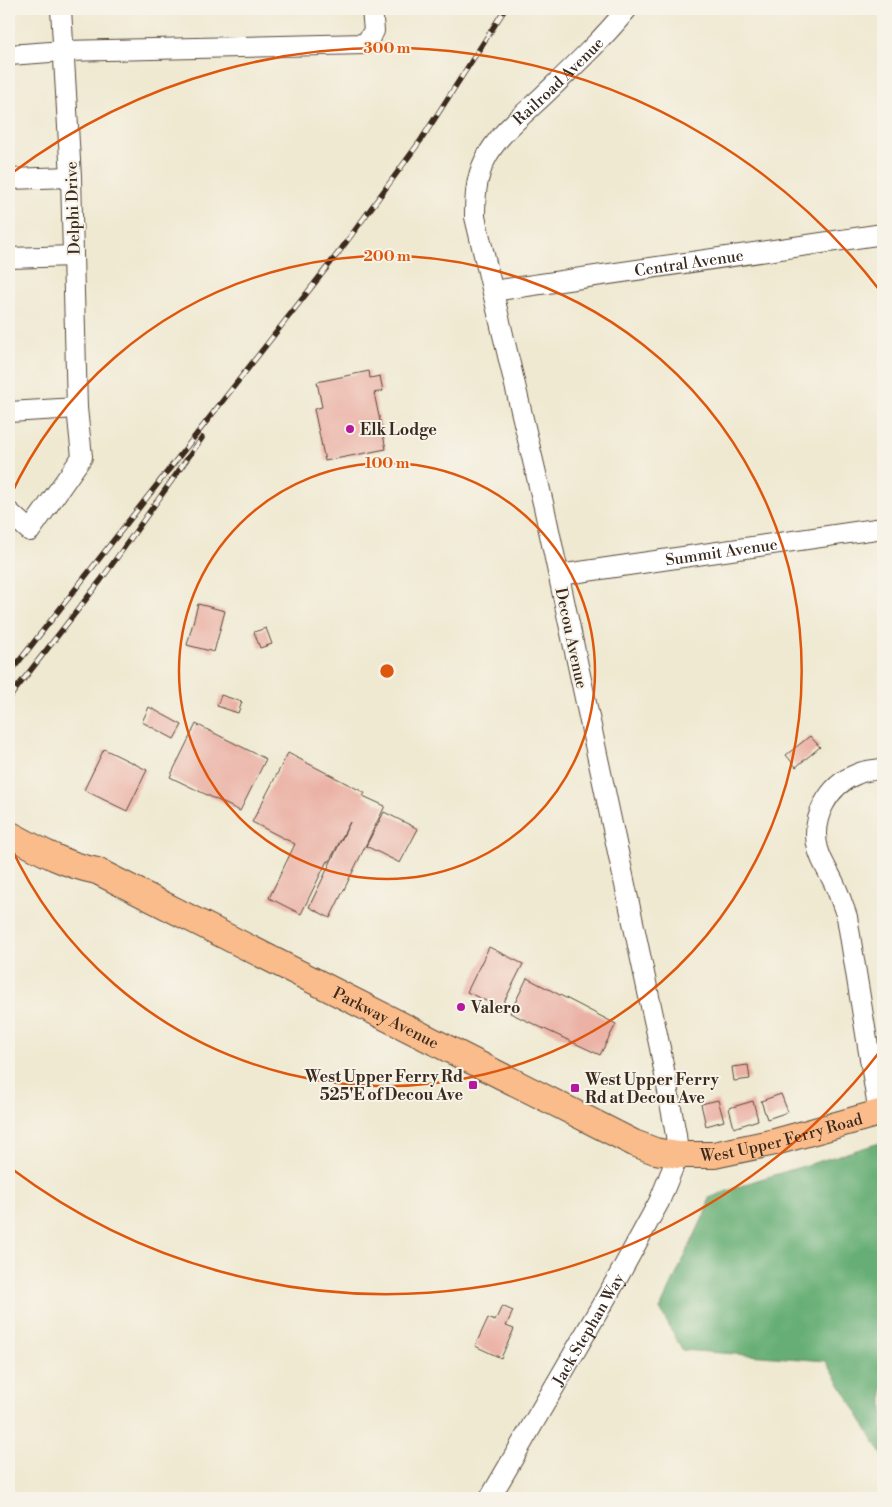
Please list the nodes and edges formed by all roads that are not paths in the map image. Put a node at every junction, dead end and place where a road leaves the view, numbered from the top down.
1 (60, 9) edge
2 (372, 9) edge
3 (626, 9) edge
4 (64, 51) junction
5 (9, 56) edge
6 (508, 129) joint
7 (71, 177) junction
8 (9, 179) edge
9 (883, 234) edge
10 (73, 256) junction
11 (9, 258) edge
12 (493, 291) junction
13 (77, 408) junction
14 (9, 412) edge
15 (9, 512) edge
16 (883, 528) edge
17 (559, 575) junction
18 (883, 769) edge
19 (9, 817) edge
20 (9, 834) edge
21 (97, 871) junction
22 (881, 1113) edge
23 (678, 1156) junction
24 (490, 1498) edge

1 - 4 street, Delphi Drive
2 - 4 street
3 - 6 street, Railroad Avenue
4 - 5 street
4 - 7 street, Delphi Drive
6 - 12 street, Decou Avenue
7 - 8 street
7 - 10 street, Delphi Drive
9 - 12 street, Central Avenue
10 - 11 street
10 - 13 street, Delphi Drive
12 - 17 street, Decou Avenue
13 - 14 street
13 - 15 street, Delphi Drive
16 - 17 street, Summit Avenue
17 - 23 street, Decou Avenue
18 - 22 street
19 - 21 main road, Parkway Avenue
20 - 21 main road, Parkway Avenue
21 - 23 main road, Parkway Avenue
22 - 23 main road, West Upper Ferry Road
23 - 24 street, Jack Stephan Way

